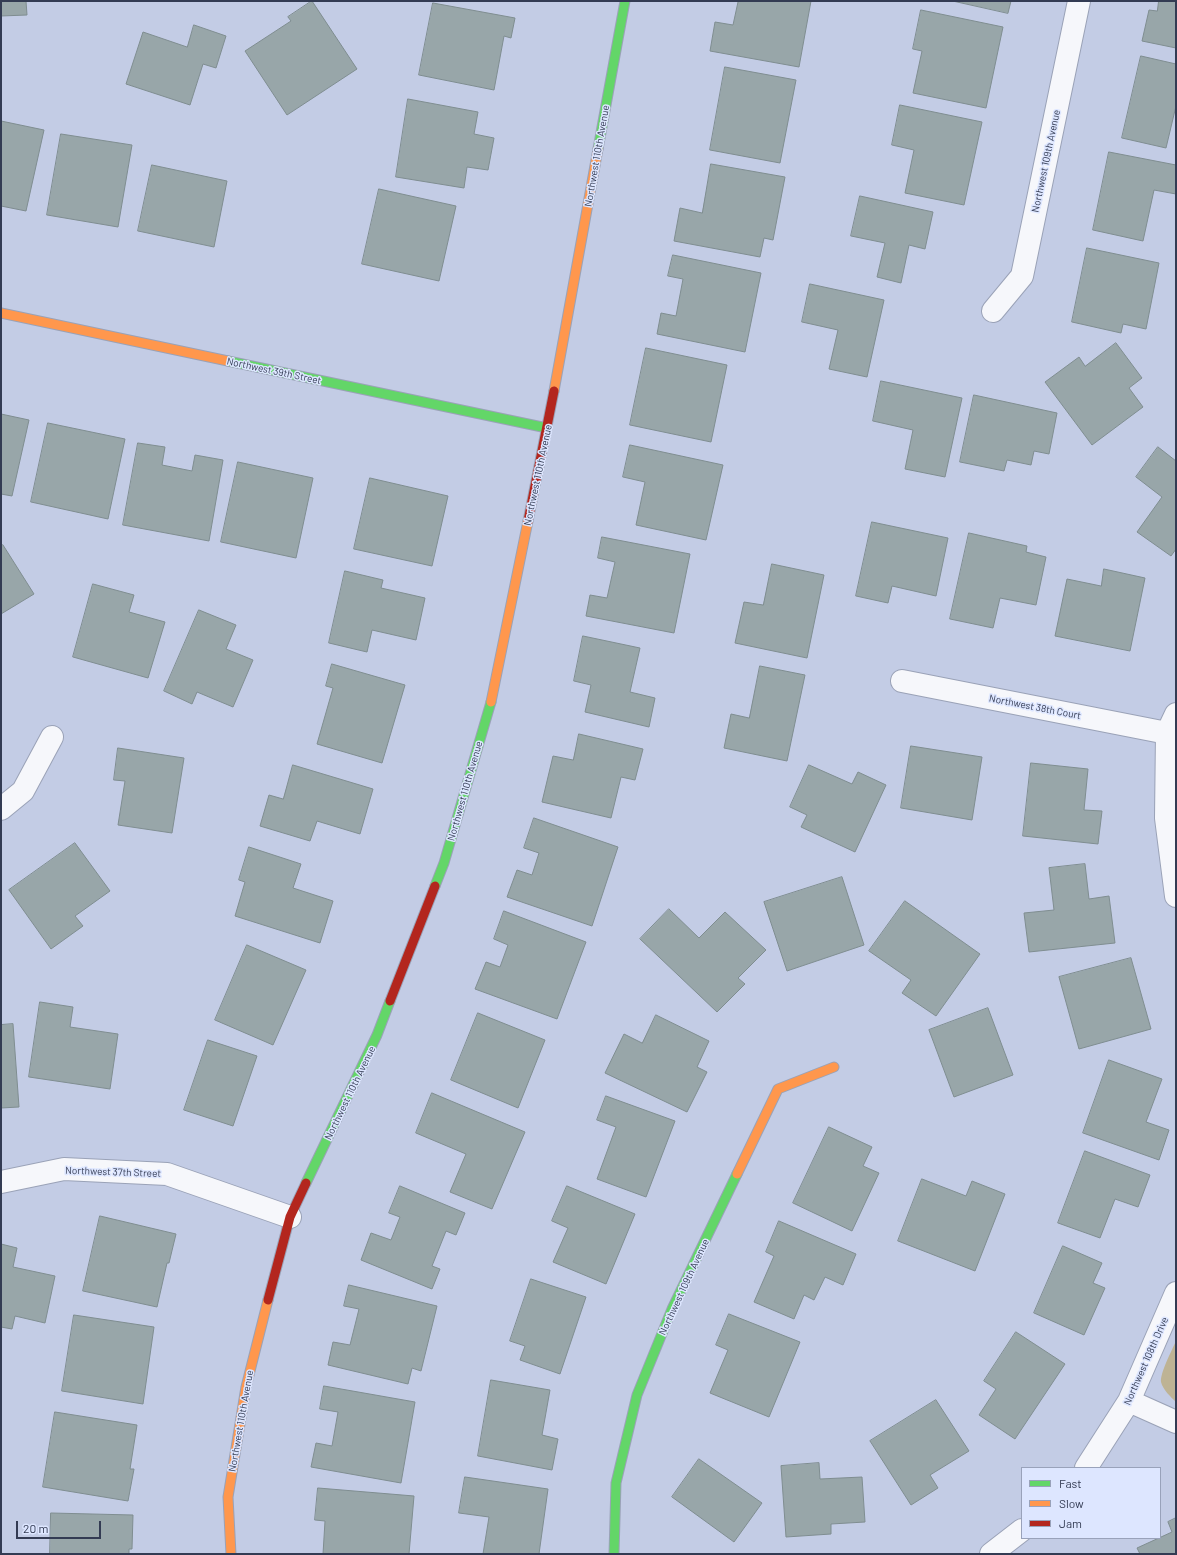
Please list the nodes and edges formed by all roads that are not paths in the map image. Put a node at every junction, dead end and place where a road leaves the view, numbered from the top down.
1 (625, 1) edge
2 (1079, 1) edge
3 (993, 311) dead end
4 (1, 313) edge
5 (547, 428) junction
6 (902, 681) dead end
7 (1172, 723) edge
8 (52, 737) dead end
9 (1, 810) edge
10 (1176, 896) edge
11 (834, 1067) dead end
12 (1, 1182) edge
13 (290, 1218) junction
14 (1176, 1293) edge
15 (1129, 1401) junction
16 (1176, 1422) edge
17 (1087, 1467) edge
18 (1021, 1531) edge
19 (231, 1554) edge
20 (614, 1554) edge
21 (991, 1554) edge

1 - 5 street, Northwest 110th Avenue
2 - 3 street, Northwest 109th Avenue
4 - 5 street, Northwest 39th Street
5 - 13 street, Northwest 110th Avenue
6 - 7 street, Northwest 38th Court
7 - 10 street
8 - 9 street
11 - 20 street, Northwest 109th Avenue
12 - 13 street, Northwest 37th Street
13 - 19 street, Northwest 110th Avenue
14 - 15 street, Northwest 108th Drive
15 - 16 street
15 - 17 street, Northwest 108th Drive
18 - 21 street

